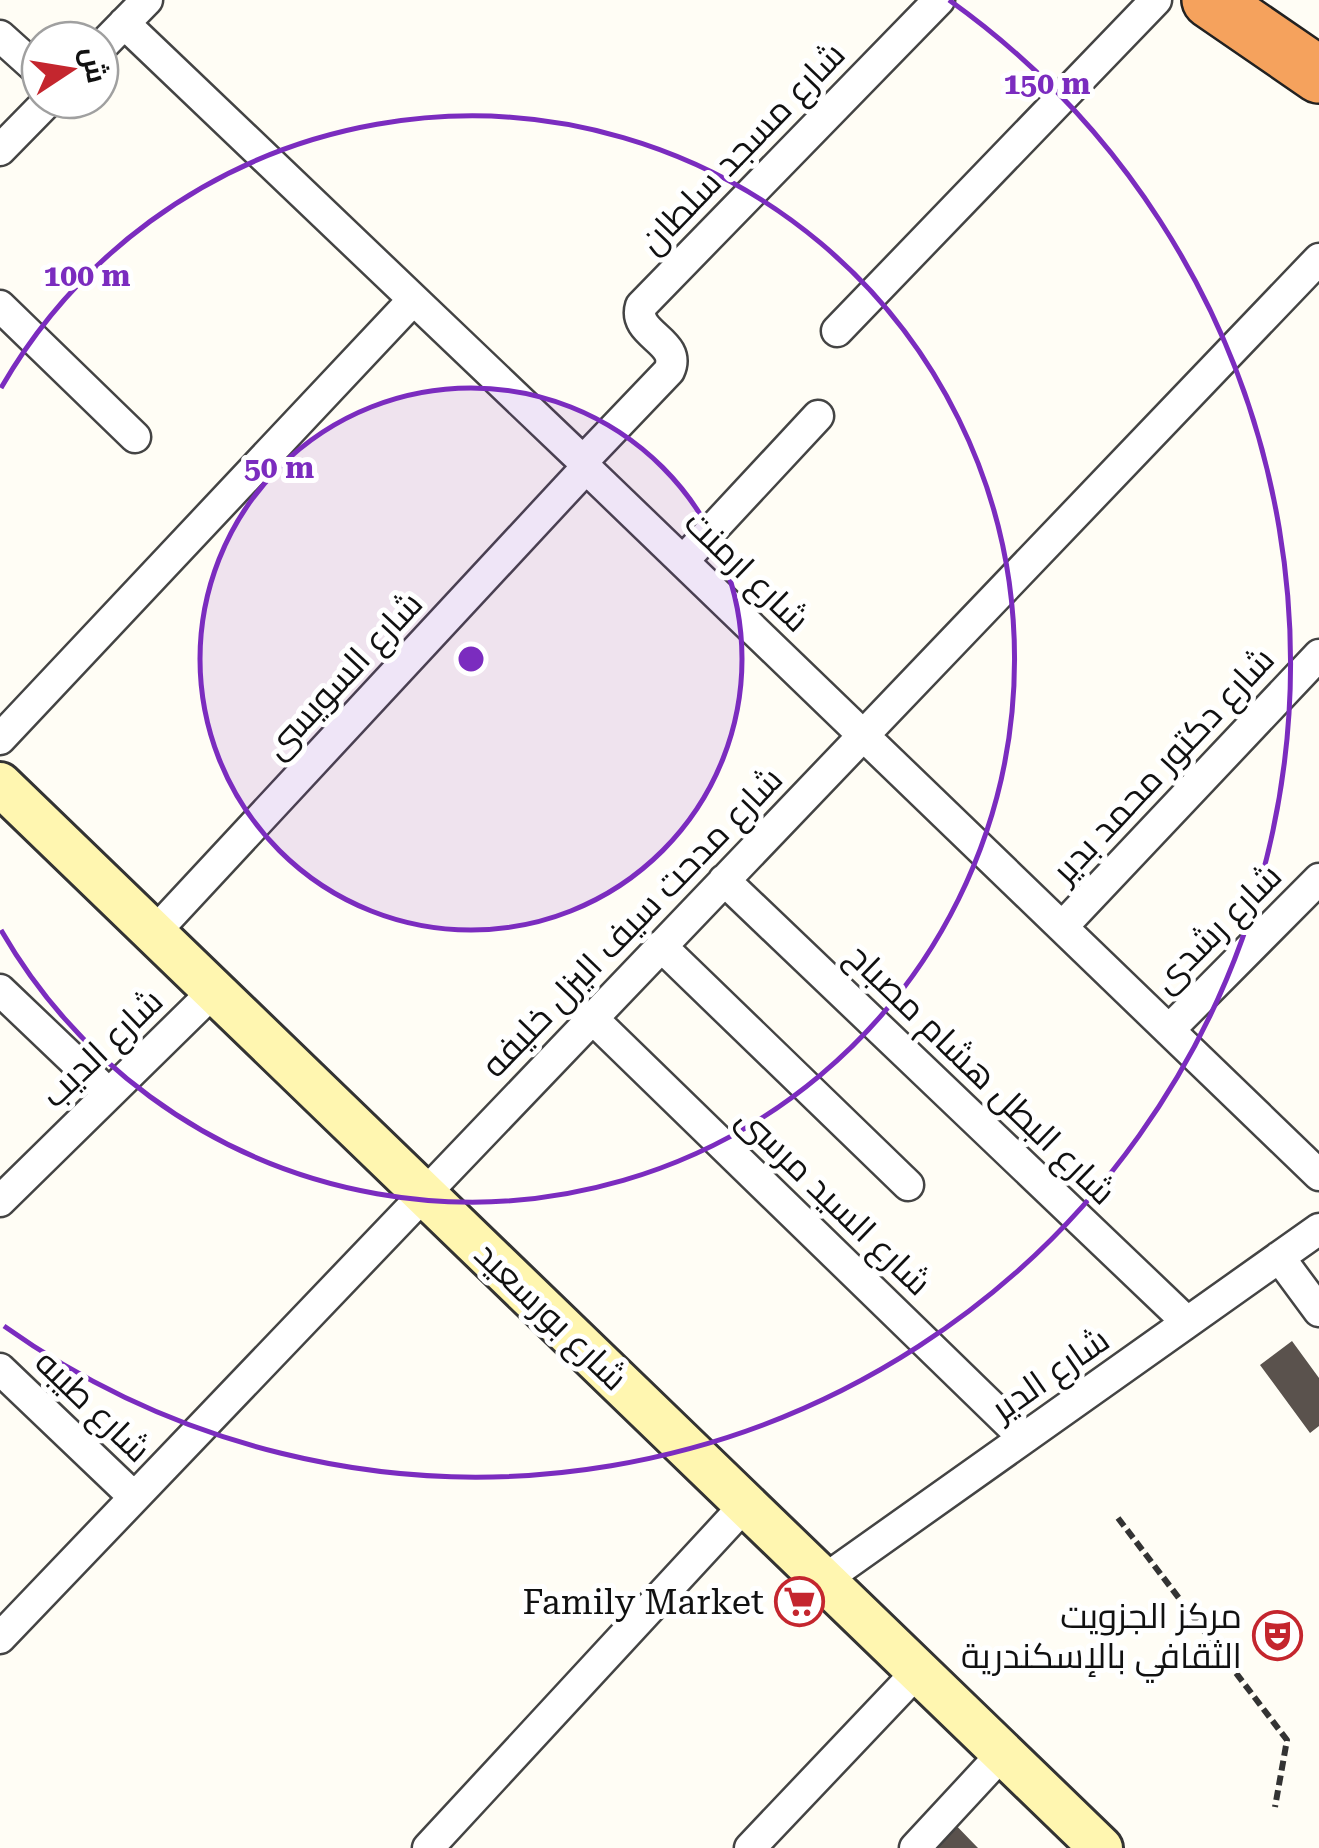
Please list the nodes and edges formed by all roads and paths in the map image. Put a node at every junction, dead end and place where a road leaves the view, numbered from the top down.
1 (146, 0) edge
2 (939, 0) edge
3 (1156, 0) edge
4 (1210, 0) edge
5 (124, 23) junction
6 (120, 27) edge
7 (0, 36) edge
8 (20, 54) edge
9 (1319, 75) edge
10 (29, 120) edge
11 (0, 150) edge
12 (1319, 258) edge
13 (413, 300) junction
14 (0, 306) edge
15 (642, 306) joint
16 (837, 331) dead end
17 (818, 416) dead end
18 (136, 437) dead end
19 (584, 464) junction
20 (683, 561) junction
21 (1319, 655) edge
22 (862, 734) junction
23 (0, 738) edge
24 (0, 784) edge
25 (1319, 878) edge
26 (724, 880) junction
27 (1062, 927) junction
28 (154, 933) junction
29 (660, 946) junction
30 (0, 990) edge
31 (214, 991) junction
32 (592, 1018) junction
33 (1169, 1030) junction
34 (109, 1094) junction
35 (1319, 1174) edge
36 (908, 1185) dead end
37 (424, 1194) junction
38 (0, 1201) edge
39 (1319, 1229) edge
40 (1279, 1257) junction
41 (1319, 1311) edge
42 (1187, 1322) junction
43 (0, 1369) edge
44 (1024, 1438) junction
45 (134, 1498) junction
46 (746, 1504) junction
47 (1118, 1518) dead end
48 (824, 1580) junction
49 (0, 1638) edge
50 (918, 1671) junction
51 (1003, 1753) junction
52 (1275, 1807) dead end
53 (428, 1848) edge
54 (750, 1848) edge
55 (915, 1848) edge
56 (1102, 1848) edge

1 - 5 street
2 - 15 street, شارع مسجد سلطان
3 - 16 street
4 - 9 highway
5 - 6 street
5 - 13 street, شارع ارمنت
7 - 8 street
10 - 11 street
12 - 22 street, شارع مدحت سيف اليزل خليفه
13 - 19 street, شارع ارمنت
13 - 23 street
14 - 18 street
15 - 19 street, شارع السويسى
17 - 20 street
19 - 20 street, شارع ارمنت
19 - 28 street, شارع السويسى
20 - 22 street, شارع ارمنت
21 - 27 street, شارع دكتور محمد بدير
22 - 26 street, شارع مدحت سيف اليزل خليفه
22 - 27 street, شارع ارمنت
24 - 28 main road, شارع بورسعيد
25 - 33 street, شارع رشدى
26 - 29 street, شارع مدحت سيف اليزل خليفه
26 - 42 street, شارع البطل هشام مصباح
27 - 33 street, شارع ارمنت
28 - 31 main road, شارع بورسعيد
29 - 32 street, شارع مدحت سيف اليزل خليفه
29 - 36 street
30 - 34 street
31 - 34 street, شارع الديب
31 - 37 main road, شارع بورسعيد
32 - 37 street, شارع مدحت سيف اليزل خليفه
32 - 44 street, شارع السيد مرسى
33 - 35 street, شارع ارمنت
34 - 38 street, شارع الديب
37 - 45 street, شارع مدحت سيف اليزل خليفه
37 - 46 main road, شارع بورسعيد
39 - 40 street, شارع الدير
40 - 41 street
40 - 42 street, شارع الدير
42 - 44 street, شارع الدير
43 - 45 street, شارع طيبه
44 - 48 street, شارع الدير
45 - 49 street, شارع مدحت سيف اليزل خليفه
46 - 48 main road, شارع بورسعيد
46 - 53 street
47 - 52 path
48 - 50 main road, شارع بورسعيد
50 - 51 main road, شارع بورسعيد
50 - 54 street
51 - 55 street
51 - 56 main road, شارع بورسعيد

